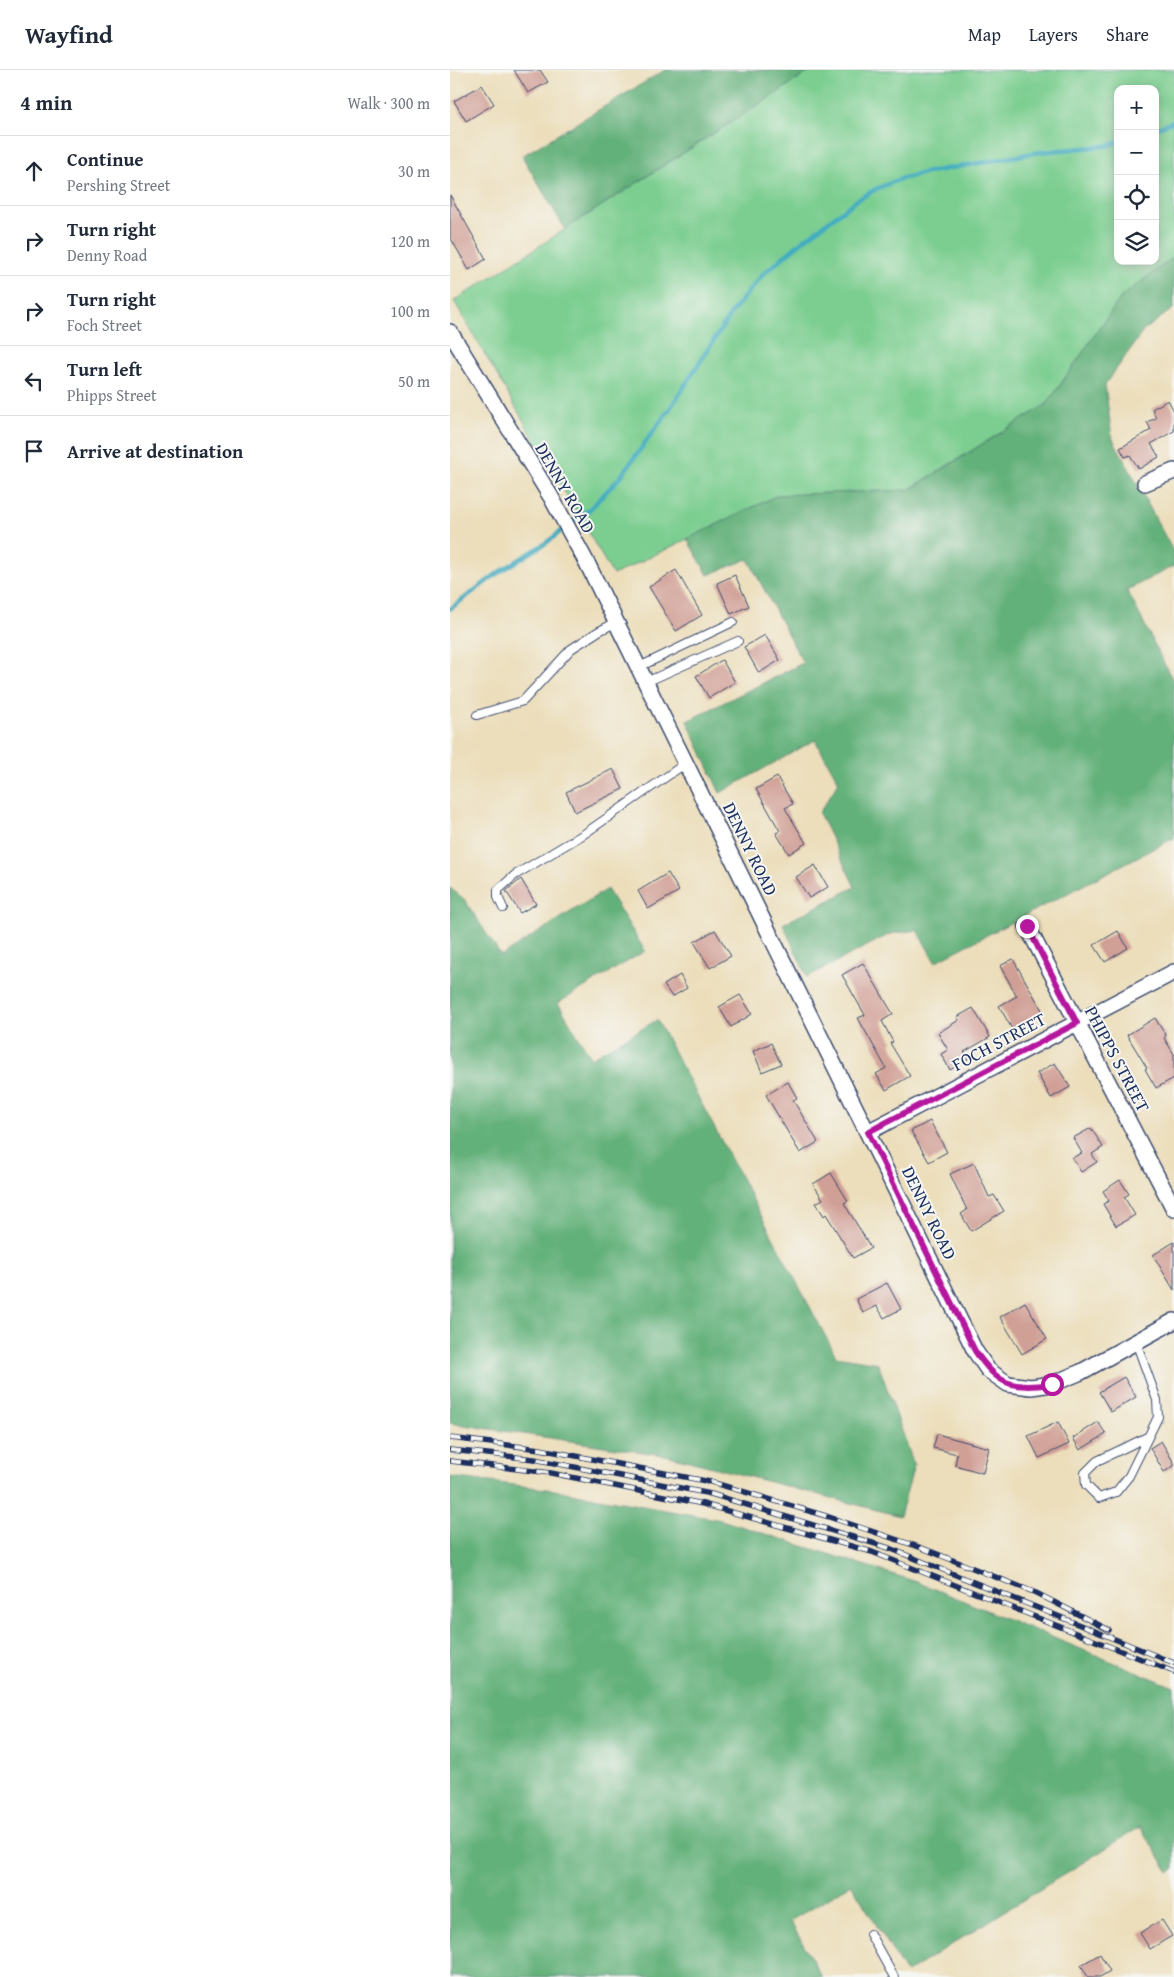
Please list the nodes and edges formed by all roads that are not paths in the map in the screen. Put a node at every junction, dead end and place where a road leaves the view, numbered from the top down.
1 (450, 332) edge
2 (1174, 470) edge
3 (1145, 484) dead end
4 (617, 622) junction
5 (733, 622) dead end
6 (738, 641) dead end
7 (639, 667) junction
8 (646, 682) junction
9 (477, 715) dead end
10 (686, 763) junction
11 (503, 908) dead end
12 (1027, 926) dead end
13 (1174, 972) edge
14 (1077, 1023) junction
15 (868, 1132) junction
16 (1174, 1209) edge
17 (1174, 1321) edge
18 (1136, 1342) junction
19 (1147, 1437) junction
20 (870, 1934) dead end
21 (894, 1977) edge

1 - 4 street, DENNY ROAD
2 - 3 street
4 - 7 street, DENNY ROAD
4 - 9 lane
5 - 7 lane
6 - 8 lane
7 - 8 street, DENNY ROAD
8 - 10 street, DENNY ROAD
10 - 11 lane
10 - 15 street, DENNY ROAD
12 - 14 street, PHIPPS STREET
13 - 14 street, FOCH STREET
14 - 15 street, FOCH STREET
14 - 16 street, PHIPPS STREET
15 - 18 street, DENNY ROAD
17 - 18 street
18 - 19 lane
19 - 19 lane
20 - 21 lane

